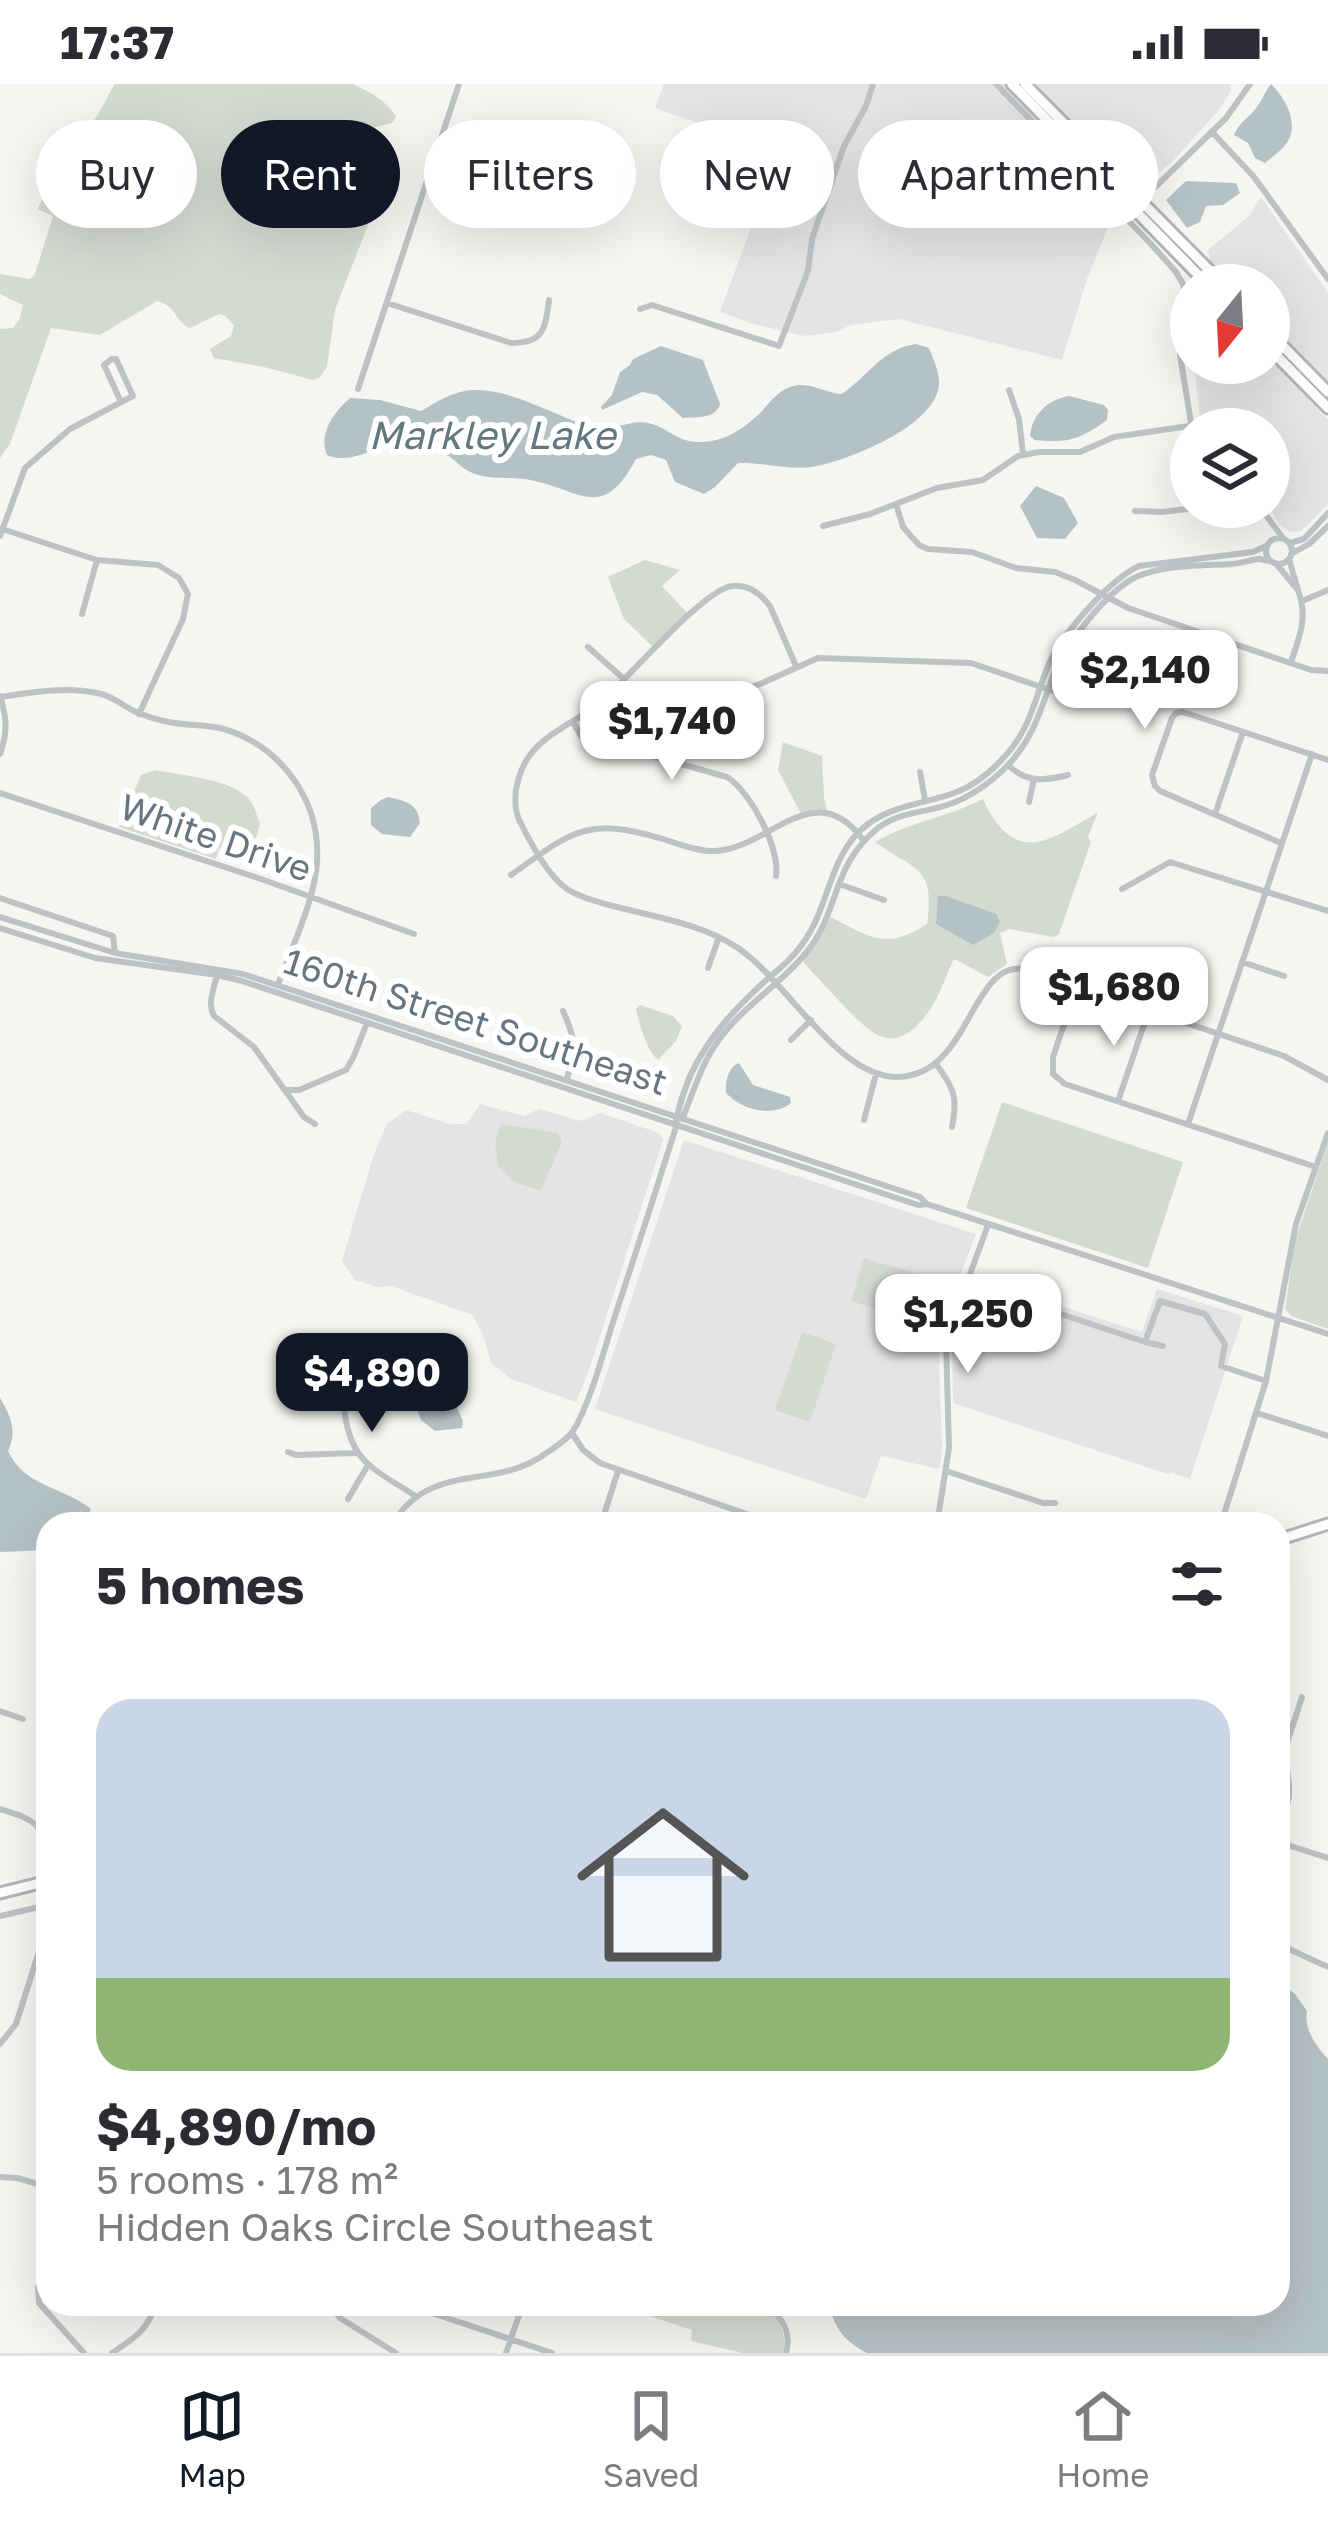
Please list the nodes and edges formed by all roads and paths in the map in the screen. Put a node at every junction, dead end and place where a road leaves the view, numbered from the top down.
1 (459, 84) edge
2 (873, 84) edge
3 (996, 84) edge
4 (1012, 84) edge
5 (1025, 84) edge
6 (1250, 84) edge
7 (1050, 120) edge
8 (1059, 120) edge
9 (1212, 132) junction
10 (1158, 184) edge
11 (1158, 224) edge
12 (1158, 228) edge
13 (1190, 264) edge
14 (1201, 264) edge
15 (1328, 279) edge
16 (549, 300) dead end
17 (387, 303) junction
18 (640, 309) dead end
19 (1290, 353) edge
20 (1290, 369) edge
21 (358, 388) dead end
22 (1009, 390) dead end
23 (1328, 392) edge
24 (121, 402) junction
25 (1188, 408) edge
26 (1328, 408) edge
27 (1170, 430) edge
28 (1024, 454) junction
29 (896, 504) junction
30 (1135, 511) dead end
31 (1170, 511) edge
32 (1328, 513) edge
33 (823, 526) dead end
34 (1328, 526) edge
35 (1273, 528) edge
36 (1276, 528) edge
37 (1, 532) edge
38 (1286, 541) junction
39 (1267, 545) junction
40 (1290, 556) junction
41 (97, 560) junction
42 (1273, 562) junction
43 (1298, 590) junction
44 (1328, 590) edge
45 (1105, 596) junction
46 (1302, 601) junction
47 (82, 614) dead end
48 (588, 647) dead end
49 (1290, 663) junction
50 (796, 666) junction
51 (1328, 671) edge
52 (623, 679) junction
53 (1045, 689) junction
54 (0, 696) edge
55 (1088, 696) dead end
56 (139, 714) junction
57 (573, 722) junction
58 (1243, 732) junction
59 (0, 754) edge
60 (1312, 754) junction
61 (1328, 760) edge
62 (674, 761) junction
63 (1008, 765) junction
64 (920, 772) dead end
65 (1068, 775) dead end
66 (1034, 779) junction
67 (0, 793) edge
68 (1029, 802) dead end
69 (926, 805) junction
70 (1215, 815) junction
71 (764, 832) junction
72 (858, 832) junction
73 (864, 841) junction
74 (1281, 843) junction
75 (540, 854) junction
76 (511, 875) dead end
77 (776, 876) dead end
78 (834, 882) junction
79 (1122, 889) dead end
80 (1266, 891) junction
81 (0, 898) edge
82 (309, 898) junction
83 (884, 900) dead end
84 (1328, 911) edge
85 (0, 917) edge
86 (0, 928) edge
87 (414, 934) dead end
88 (719, 938) junction
89 (115, 953) junction
90 (1242, 962) junction
91 (708, 968) dead end
92 (217, 975) junction
93 (1284, 976) dead end
94 (774, 979) junction
95 (278, 985) junction
96 (1077, 986) junction
97 (1149, 1010) junction
98 (563, 1011) dead end
99 (368, 1018) junction
100 (811, 1020) junction
101 (1218, 1034) junction
102 (791, 1040) dead end
103 (936, 1064) junction
104 (876, 1074) junction
105 (567, 1078) junction
106 (1328, 1081) edge
107 (286, 1090) junction
108 (1118, 1101) junction
109 (680, 1116) junction
110 (864, 1120) dead end
111 (315, 1124) dead end
112 (1188, 1124) junction
113 (676, 1126) junction
114 (952, 1127) dead end
115 (1328, 1133) edge
116 (1316, 1167) junction
117 (927, 1204) junction
118 (988, 1225) junction
119 (967, 1283) junction
120 (1279, 1318) junction
121 (1328, 1334) edge
122 (1144, 1342) junction
123 (1163, 1346) dead end
124 (339, 1368) dead end
125 (1266, 1382) junction
126 (1257, 1413) junction
127 (572, 1433) junction
128 (1328, 1436) edge
129 (288, 1453) dead end
130 (358, 1453) junction
131 (368, 1465) junction
132 (618, 1471) junction
133 (946, 1471) junction
134 (416, 1496) junction
135 (349, 1498) dead end
136 (1054, 1503) dead end
137 (402, 1512) edge
138 (605, 1512) edge
139 (740, 1512) edge
140 (940, 1512) edge
141 (1225, 1512) edge
142 (1328, 1524) edge
143 (1290, 1536) edge
144 (1302, 1697) dead end
145 (0, 1711) edge
146 (23, 1719) dead end
147 (1290, 1734) edge
148 (0, 1809) edge
149 (36, 1823) edge
150 (1290, 1846) edge
151 (1328, 1858) edge
152 (36, 1884) edge
153 (0, 1893) edge
154 (36, 1908) edge
155 (0, 1916) edge
156 (1290, 1950) edge
157 (36, 1961) edge
158 (1328, 1967) edge
159 (0, 2044) edge
160 (0, 2177) edge
161 (36, 2183) edge
162 (51, 2316) edge
163 (151, 2316) edge
164 (339, 2316) edge
165 (441, 2316) edge
166 (519, 2316) edge
167 (778, 2316) edge
168 (511, 2339) junction
169 (84, 2353) edge
170 (112, 2353) edge
171 (396, 2353) edge
172 (506, 2353) edge
173 (552, 2353) edge
174 (786, 2353) edge

1 - 17 street
2 - 18 street
3 - 25 street
4 - 7 main road
5 - 8 main road
6 - 9 street
9 - 10 street
9 - 15 street
11 - 14 main road
12 - 13 main road
16 - 17 street
17 - 21 street
19 - 23 main road
20 - 26 main road
22 - 28 street
24 - 24 street
24 - 37 street
27 - 28 street
28 - 29 street
29 - 33 street
29 - 45 street
30 - 31 street
32 - 38 street
34 - 40 street
35 - 39 street
36 - 38 street
37 - 41 street
38 - 39 street
38 - 40 street
39 - 42 street
39 - 45 street
40 - 42 street
40 - 43 street
41 - 47 street
41 - 56 street
42 - 43 street
42 - 45 street
43 - 46 street
44 - 46 street
45 - 49 street
45 - 53 street
46 - 49 street
48 - 52 street
49 - 51 street
50 - 52 street
50 - 53 street
50 - 62 street
52 - 57 street
53 - 55 street
53 - 63 street
53 - 69 street
54 - 56 street
54 - 59 street
56 - 82 street
57 - 62 street
57 - 75 street
58 - 60 street
58 - 70 street
58 - 70 street
60 - 61 street
60 - 74 street
62 - 71 street
63 - 66 street
63 - 69 street
64 - 69 street
65 - 66 street
66 - 68 street
67 - 82 street, White Drive
69 - 72 street
69 - 73 street
70 - 74 street
71 - 72 street
71 - 75 street
71 - 77 street
72 - 73 street
72 - 78 street
73 - 78 street
74 - 80 street
75 - 76 street
75 - 88 street
78 - 83 street
78 - 94 street
79 - 80 street
80 - 84 street
80 - 90 street
81 - 89 street
82 - 87 street, White Drive
82 - 95 street
85 - 89 street, 160th Street Southeast
86 - 92 street, 160th Street Southeast
88 - 91 street
88 - 94 street
89 - 95 street, 160th Street Southeast
90 - 93 street
90 - 101 street
92 - 99 street, 160th Street Southeast
92 - 107 street
94 - 100 street
94 - 109 street
95 - 99 street, 160th Street Southeast
96 - 97 street
96 - 103 street
96 - 108 street
97 - 101 street
97 - 108 street
98 - 105 street
99 - 105 street, 160th Street Southeast
99 - 107 street
99 - 113 street, 160th Street Southeast
100 - 102 street
100 - 104 street
101 - 106 street
101 - 112 street
103 - 104 street
103 - 114 street
104 - 110 street
105 - 109 street, 160th Street Southeast
107 - 111 street
108 - 112 street
109 - 113 street
109 - 117 street, 160th Street Southeast
112 - 116 street
113 - 117 street, 160th Street Southeast
113 - 127 street
115 - 116 street
116 - 120 street
117 - 118 street, 160th Street Southeast
118 - 119 street
118 - 120 street, 160th Street Southeast
119 - 122 street
119 - 133 street
120 - 121 street, 160th Street Southeast
120 - 125 street
122 - 123 street
122 - 125 street
124 - 130 street
125 - 126 street
126 - 128 street
126 - 141 street
127 - 132 street
127 - 134 street
129 - 130 street
130 - 131 street
131 - 134 street
131 - 135 street
132 - 138 street
132 - 139 street
133 - 136 street
133 - 140 street
134 - 137 street
142 - 143 main road
144 - 147 street
145 - 146 street
148 - 149 street
150 - 151 street
152 - 153 main road
154 - 155 street
156 - 158 street
157 - 159 street
160 - 161 street
162 - 169 street
163 - 170 street
164 - 171 street
165 - 168 street
166 - 168 street
167 - 174 street
168 - 172 street
168 - 173 street

